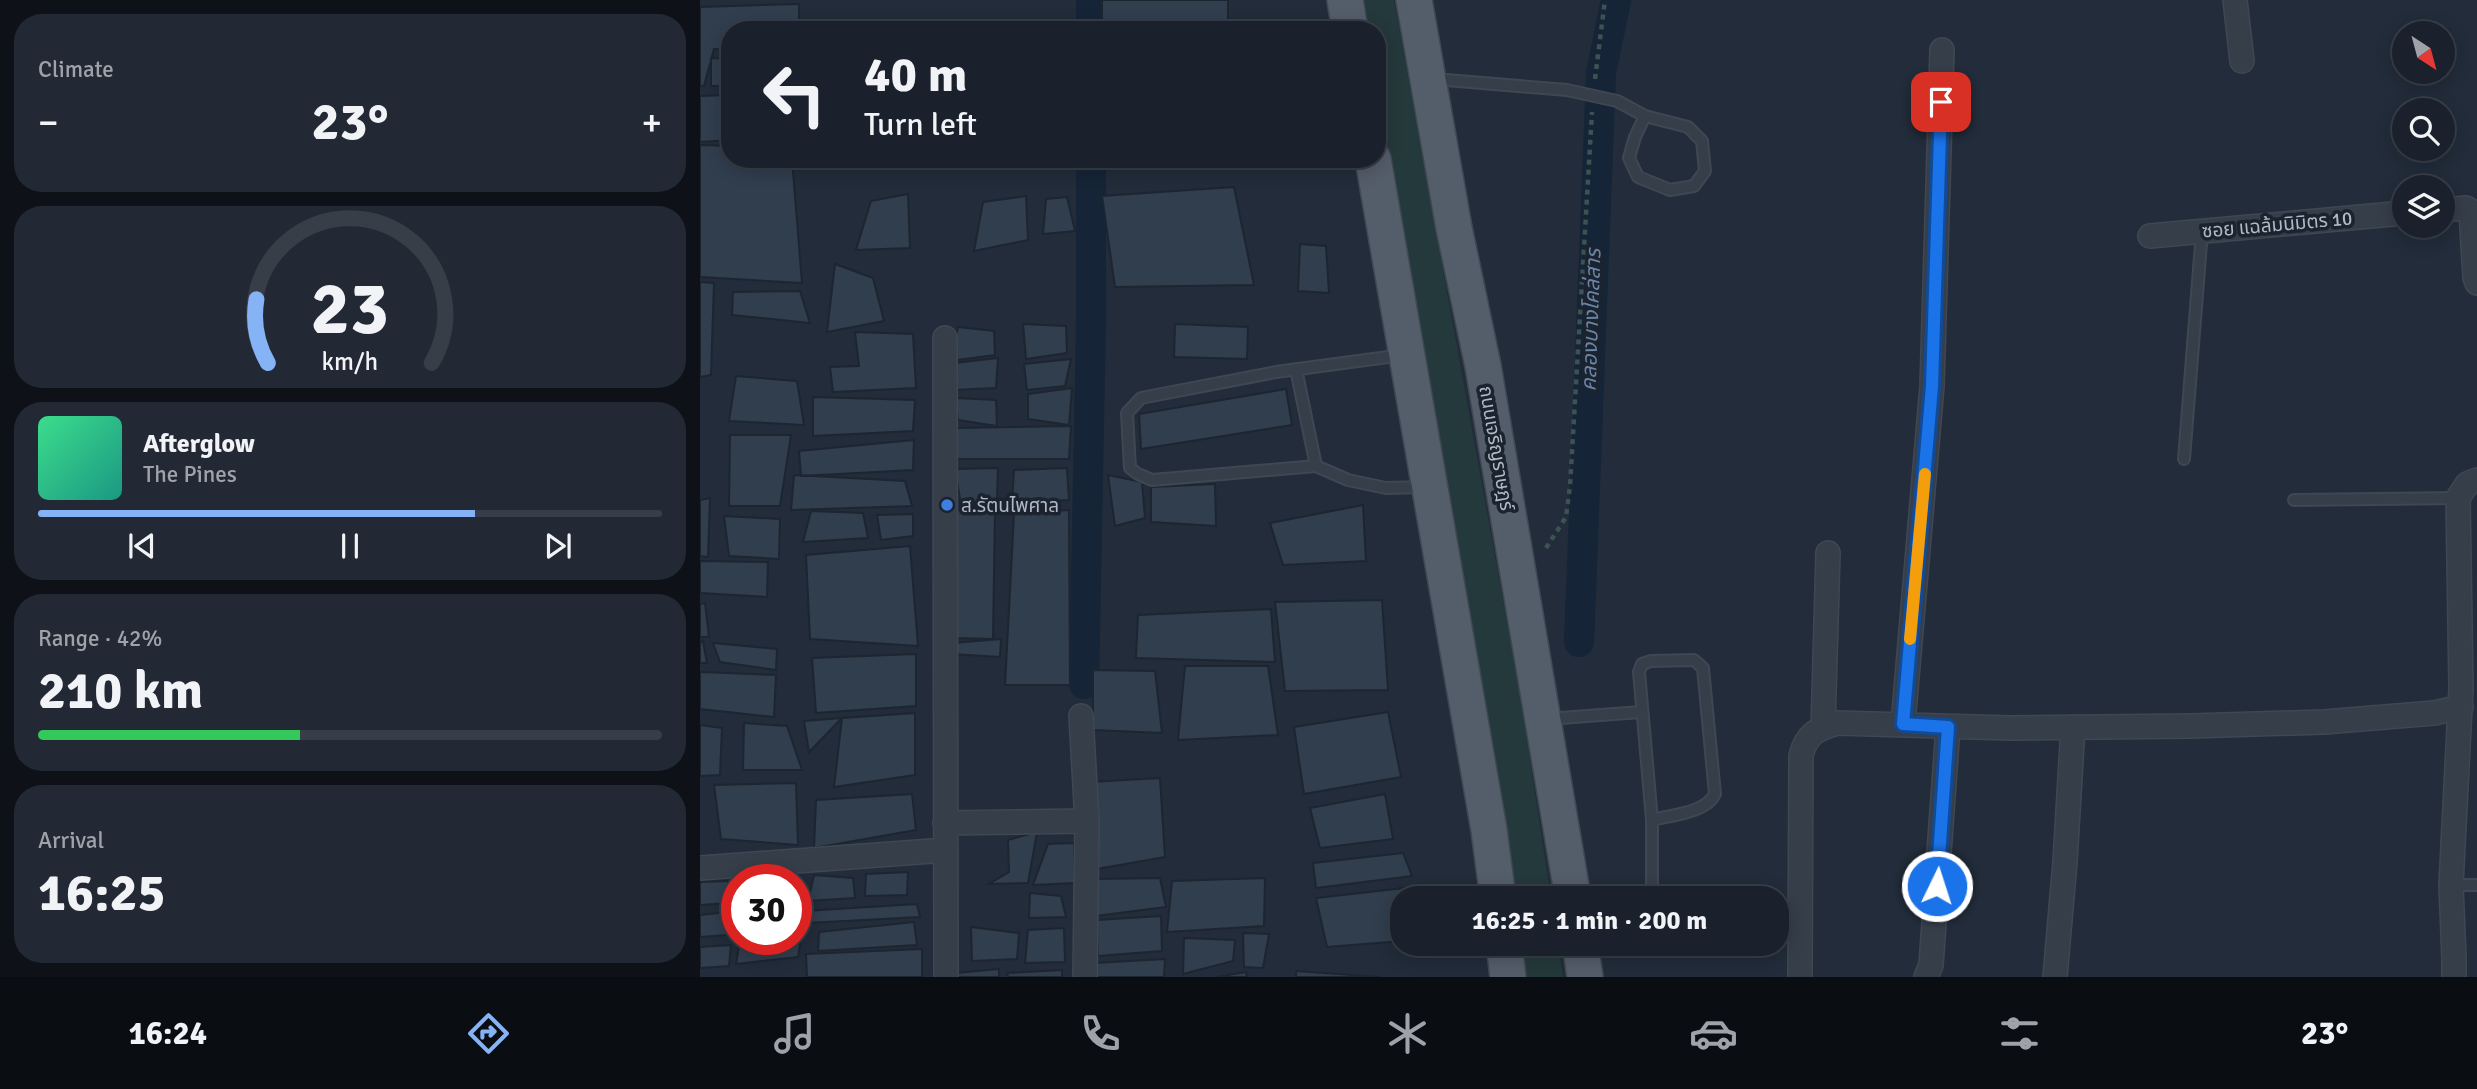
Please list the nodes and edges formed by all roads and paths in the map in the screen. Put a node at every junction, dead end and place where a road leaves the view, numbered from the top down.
1 (1345, 0) edge
2 (1414, 0) edge
3 (1605, 0) edge
4 (2235, 0) edge
5 (1348, 21) edge
6 (1942, 50) dead end
7 (2242, 61) dead end
8 (1428, 79) junction
9 (1594, 84) dead end
10 (1592, 112) dead end
11 (1645, 116) junction
12 (1375, 168) edge
13 (2455, 209) edge
14 (2392, 214) edge
15 (2202, 231) junction
16 (2150, 236) dead end
17 (2477, 283) edge
18 (945, 338) dead end
19 (1406, 354) junction
20 (1296, 369) junction
21 (2184, 459) dead end
22 (1316, 466) junction
23 (2477, 480) edge
24 (1429, 487) junction
25 (2458, 498) junction
26 (2294, 500) dead end
27 (1545, 550) dead end
28 (1828, 553) dead end
29 (2460, 707) junction
30 (1641, 712) junction
31 (1081, 716) dead end
32 (1544, 719) junction
33 (1903, 724) junction
34 (1948, 727) junction
35 (2073, 727) junction
36 (1823, 728) junction
37 (2467, 757) edge
38 (1652, 820) junction
39 (1087, 821) junction
40 (944, 823) junction
41 (946, 850) junction
42 (700, 868) edge
43 (2451, 885) junction
44 (2477, 885) edge
45 (1496, 886) edge
46 (1571, 886) edge
47 (1652, 886) edge
48 (1506, 956) edge
49 (1582, 956) edge
50 (2454, 968) edge
51 (946, 977) edge
52 (1086, 977) edge
53 (1508, 977) edge
54 (1585, 977) edge
55 (1800, 977) edge
56 (1926, 977) edge
57 (2055, 977) edge

1 - 5 main road
2 - 8 main road, ถนนเจริญราษฎร์
3 - 9 path
4 - 7 street
6 - 33 street
8 - 11 lane, bridge
8 - 32 main road, ถนนเจริญราษฎร์
10 - 27 path
11 - 11 lane
12 - 19 main road
13 - 17 street
14 - 15 street, ซอย แฉล้มนิมิตร 10
15 - 16 street, ซอย แฉล้มนิมิตร 10
15 - 21 lane
18 - 40 street
19 - 20 lane
19 - 24 main road
20 - 22 lane
20 - 22 lane
22 - 24 lane
23 - 25 street
24 - 45 main road
25 - 26 lane
25 - 29 street
28 - 36 street
29 - 35 street
29 - 37 street
30 - 32 lane
30 - 38 lane
30 - 38 lane
31 - 39 street
32 - 46 main road, ถนนเจริญราษฎร์
33 - 34 street
33 - 36 street
34 - 35 street
34 - 56 street
35 - 57 street
36 - 55 street
37 - 43 street
38 - 47 lane
39 - 40 street
39 - 52 street
40 - 41 street
41 - 42 street
41 - 51 street
43 - 44 lane
43 - 50 street
48 - 53 main road
49 - 54 main road

